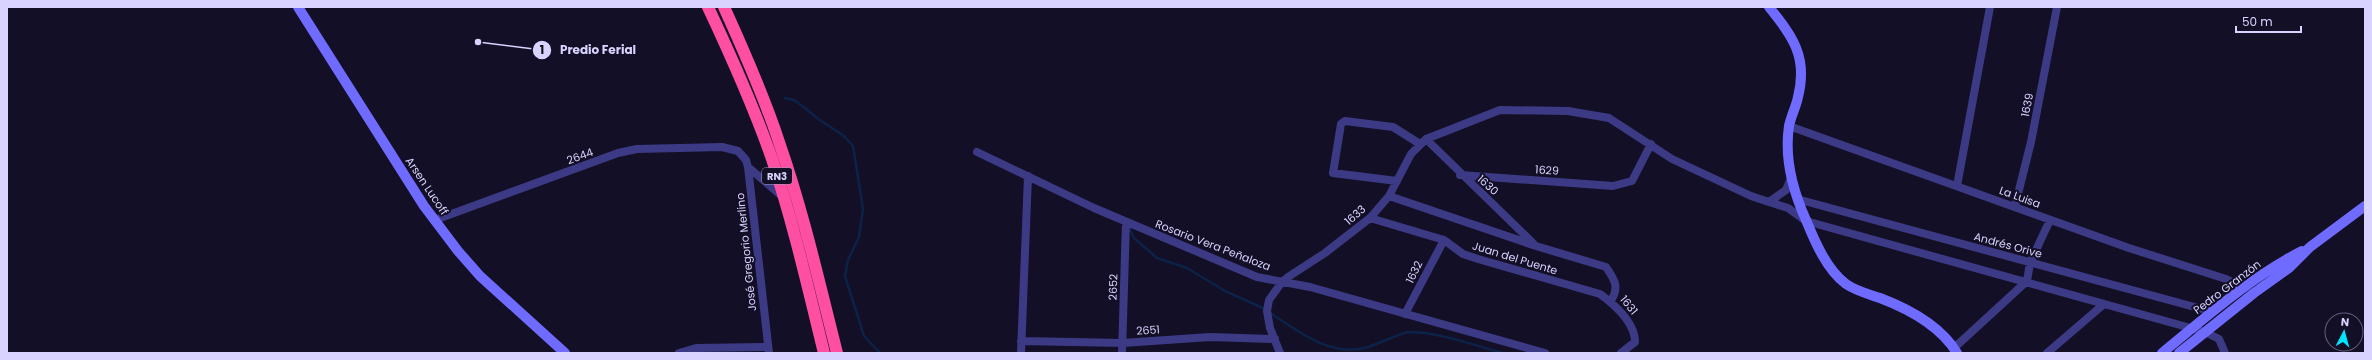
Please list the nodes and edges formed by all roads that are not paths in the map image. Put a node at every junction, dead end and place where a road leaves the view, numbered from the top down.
1 (298, 7) edge
2 (708, 7) edge
3 (724, 7) edge
4 (1769, 7) edge
5 (1990, 7) edge
6 (2057, 7) edge
7 (1789, 126) junction
8 (1423, 141) junction
9 (1651, 144) junction
10 (738, 151) joint
11 (977, 152) dead end
12 (748, 167) junction
13 (1460, 175) junction
14 (1028, 176) junction
15 (1791, 178) junction
16 (1397, 181) junction
17 (1957, 186) junction
18 (1389, 196) junction
19 (784, 198) junction
20 (1797, 199) junction
21 (1769, 202) junction
22 (2015, 206) junction
23 (2365, 206) edge
24 (1370, 218) junction
25 (435, 220) junction
26 (2050, 220) junction
27 (1806, 221) junction
28 (1126, 222) junction
29 (1444, 240) junction
30 (1536, 246) junction
31 (2310, 247) junction
32 (2030, 262) junction
33 (1606, 267) joint
34 (2027, 281) junction
35 (1282, 282) junction
36 (2244, 288) junction
37 (1610, 302) junction
38 (2104, 304) junction
39 (2213, 312) junction
40 (1405, 314) junction
41 (2192, 328) junction
42 (2205, 332) junction
43 (1275, 339) junction
44 (1021, 341) junction
45 (1123, 343) junction
46 (769, 350) edge
47 (1956, 350) edge
48 (565, 353) edge
49 (679, 353) edge
50 (824, 353) edge
51 (836, 353) edge
52 (1021, 353) edge
53 (1122, 353) edge
54 (1280, 353) edge
55 (1545, 353) edge
56 (1621, 353) edge
57 (2047, 353) edge
58 (2162, 353) edge
59 (2178, 353) edge
60 (2225, 353) edge

1 - 25 street, Arsen Lucoff
2 - 19 highway, RN3
3 - 51 highway, RN3
4 - 7 street
5 - 17 street
6 - 22 street, 1639
7 - 15 street
7 - 17 street, La Luisa
8 - 9 street
8 - 13 street, 1630
8 - 16 street, 1633
8 - 16 street, 1630
9 - 13 street, 1629
9 - 21 street
10 - 12 street, José Gregorio Merlino
10 - 25 street, 2644
11 - 14 street, Rosario Vera Peñaloza
12 - 19 street
12 - 46 street, José Gregorio Merlino
13 - 30 street, 1630
14 - 28 street, Rosario Vera Peñaloza
14 - 44 street
15 - 20 street
15 - 21 street
16 - 18 street, 1633
17 - 22 street, La Luisa
18 - 24 street, 1633
18 - 30 street, Juan del Puente
19 - 50 highway, RN3
20 - 27 street
20 - 32 street, Andrés Orive
21 - 27 street
22 - 26 street, La Luisa
23 - 31 street, Pedro Granzón
24 - 29 street, Juan del Puente
24 - 35 street, 1633
25 - 48 street, Arsen Lucoff
26 - 32 street
26 - 36 street, La Luisa
27 - 34 street
27 - 47 street
28 - 35 street, Rosario Vera Peñaloza
28 - 45 street, 2652
29 - 37 street, Juan del Puente
29 - 40 street, 1632
30 - 33 street, Juan del Puente
31 - 36 street, Pedro Granzón
31 - 42 street, Pedro Granzón
32 - 34 street
32 - 39 street, Andrés Orive
33 - 37 street, 1631
34 - 38 street
34 - 47 street
35 - 40 street, Rosario Vera Peñaloza
35 - 43 street, 1633
36 - 39 street, Pedro Granzón
37 - 56 street, 1631
38 - 41 street
38 - 57 street
39 - 41 street, Pedro Granzón
40 - 55 street, Rosario Vera Peñaloza
41 - 42 street
41 - 58 street, Pedro Granzón
42 - 59 street, Pedro Granzón
42 - 60 street
43 - 45 street, 2651
43 - 54 street, 1633
44 - 45 street, 2651
44 - 52 street
45 - 53 street, 2652
46 - 49 street

